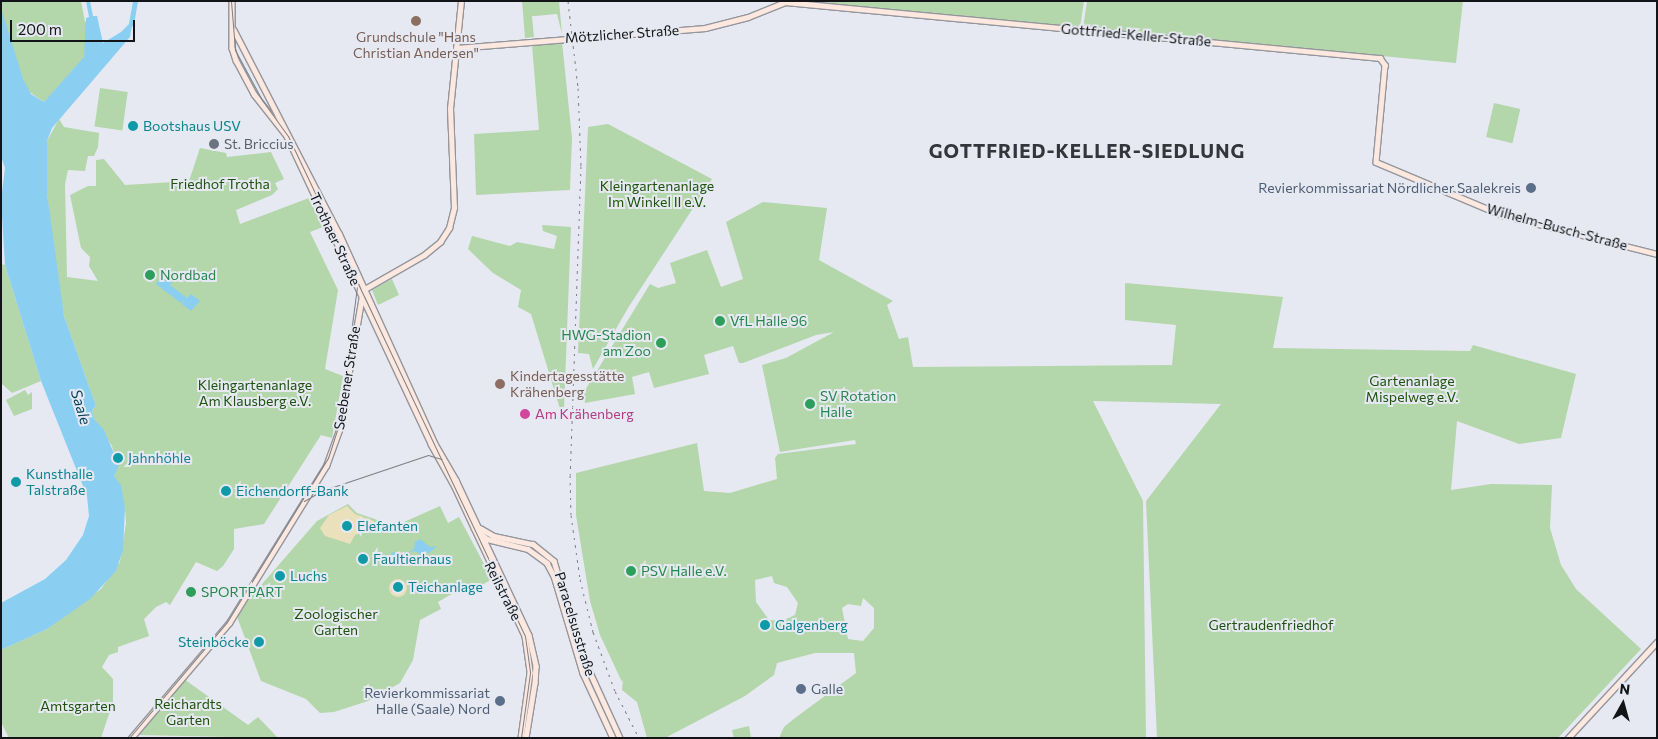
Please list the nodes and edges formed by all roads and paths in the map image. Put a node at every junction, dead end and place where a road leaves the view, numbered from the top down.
1 (232, 1) edge
2 (461, 1) edge
3 (784, 2) edge
4 (234, 29) junction
5 (456, 48) junction
6 (1376, 162) joint
7 (1657, 254) edge
8 (365, 287) junction
9 (361, 294) junction
10 (370, 314) junction
11 (356, 316) junction
12 (438, 453) junction
13 (476, 526) junction
14 (483, 538) junction
15 (501, 544) junction
16 (490, 552) junction
17 (1657, 642) edge
18 (619, 735) edge
19 (524, 737) edge
20 (612, 737) edge
21 (131, 738) edge
22 (1568, 738) edge

1 - 4 street, Trothaer Straße
2 - 5 street
3 - 5 street, Mötzlicher Straße
3 - 6 street, Gottfried-Keller-Straße
4 - 8 street, Trothaer Straße
4 - 9 street, Trothaer Straße
5 - 8 street
6 - 7 street, Wilhelm-Busch-Straße
8 - 9 street, Seebener Straße
8 - 12 street, Trothaer Straße
9 - 10 street, Trothaer Straße
9 - 11 street, Seebener Straße
10 - 11 street
10 - 12 street, Trothaer Straße
11 - 21 street, Seebener Straße
12 - 13 street, Reilstraße
13 - 14 street, Paracelsusstraße
13 - 18 street, Paracelsusstraße
13 - 19 street, Reilstraße
14 - 15 street, Paracelsusstraße
14 - 16 street, Reilstraße
15 - 16 street
15 - 20 street, Paracelsusstraße
16 - 19 street, Reilstraße
17 - 22 street

